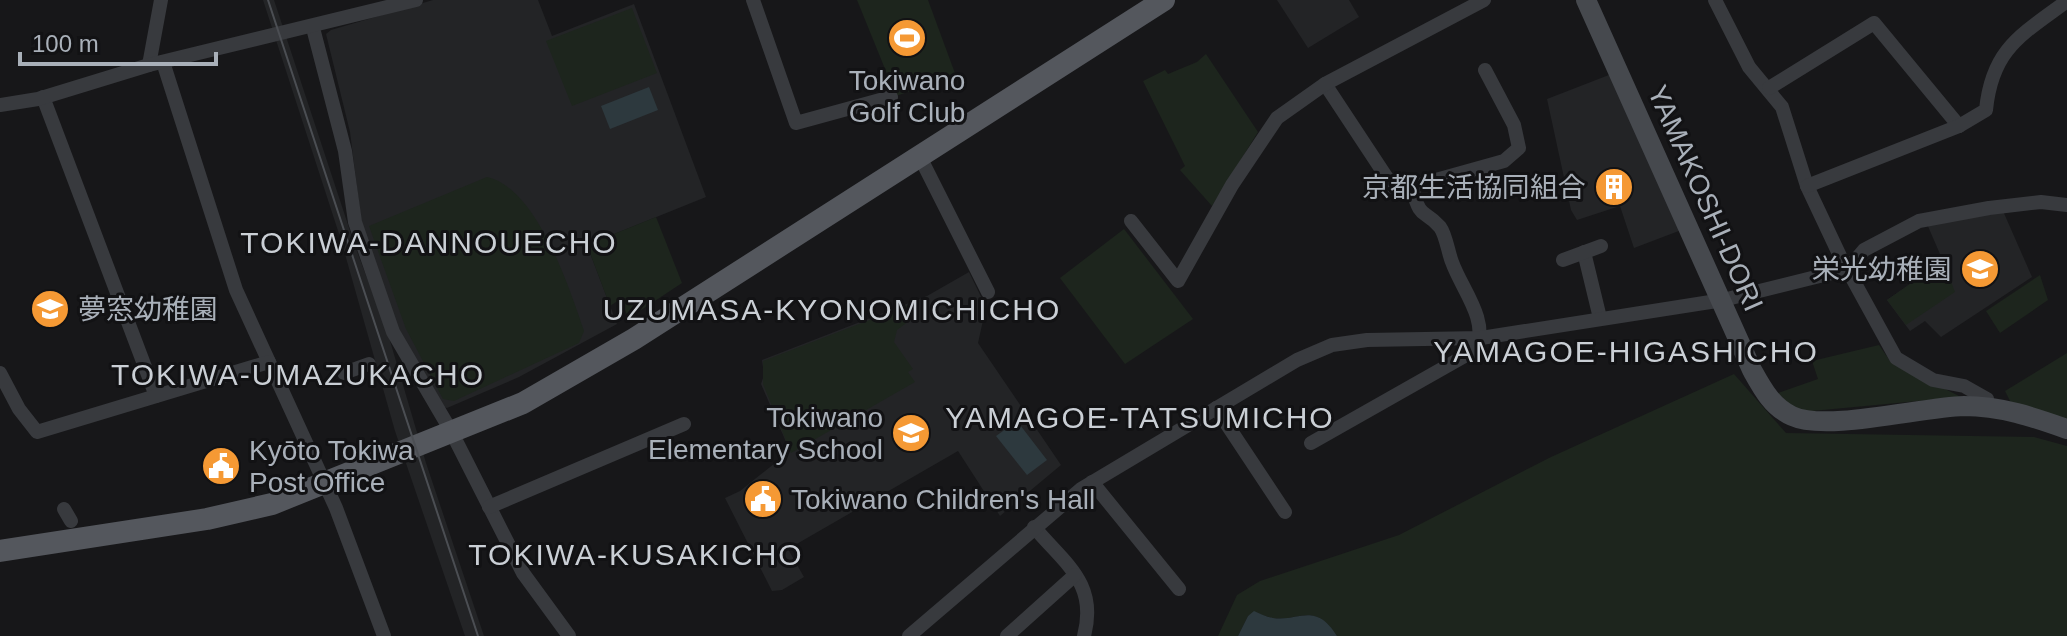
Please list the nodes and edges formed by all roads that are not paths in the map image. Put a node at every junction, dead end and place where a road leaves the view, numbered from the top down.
1 (161, 0) edge
2 (416, 0) edge
3 (753, 0) edge
4 (1164, 0) edge
5 (1484, 0) edge
6 (1586, 0) edge
7 (1715, 0) edge
8 (2067, 1) edge
9 (313, 28) junction
10 (156, 64) junction
11 (1485, 70) dead end
12 (1325, 84) junction
13 (1769, 88) junction
14 (43, 97) junction
15 (891, 97) dead end
16 (0, 105) edge
17 (1959, 126) junction
18 (919, 155) junction
19 (1807, 186) junction
20 (1412, 189) junction
21 (2067, 205) edge
22 (1131, 221) dead end
23 (1601, 246) dead end
24 (1584, 252) junction
25 (1563, 260) dead end
26 (1848, 269) junction
27 (988, 292) dead end
28 (1723, 300) junction
29 (1600, 318) junction
30 (1481, 338) junction
31 (269, 362) junction
32 (369, 364) dead end
33 (0, 373) edge
34 (344, 373) dead end
35 (156, 396) junction
36 (1216, 408) junction
37 (1986, 408) junction
38 (684, 424) dead end
39 (2067, 429) edge
40 (451, 431) junction
41 (1311, 443) dead end
42 (1092, 482) junction
43 (324, 483) junction
44 (489, 507) junction
45 (1285, 512) dead end
46 (1034, 527) junction
47 (0, 551) edge
48 (1075, 575) junction
49 (1179, 589) dead end
50 (384, 636) edge
51 (569, 636) edge
52 (909, 636) edge
53 (1007, 636) edge
54 (1084, 636) edge

1 - 10 street
2 - 9 street
3 - 15 street
4 - 18 main road
5 - 12 street
6 - 28 street, YAMAKOSHI-DORI
7 - 13 street
8 - 17 street
9 - 10 street
9 - 40 street
10 - 14 street
10 - 31 street
11 - 20 street
12 - 20 street
12 - 22 street
13 - 17 street
13 - 19 street
14 - 16 street
14 - 35 street
17 - 19 street
18 - 27 street
18 - 40 main road
19 - 26 street
20 - 30 street
21 - 26 street
23 - 24 street
24 - 25 street
24 - 29 street
26 - 28 street
26 - 37 street
28 - 29 street
28 - 37 street, YAMAKOSHI-DORI
29 - 30 street
30 - 36 street
30 - 41 street
31 - 35 street
31 - 43 street
32 - 34 street
33 - 35 street
36 - 42 street
36 - 45 street
37 - 39 street, YAMAKOSHI-DORI
38 - 44 street
40 - 43 main road
40 - 44 street
42 - 46 street
42 - 49 street
43 - 47 main road
43 - 50 street
44 - 51 street
46 - 48 street
46 - 52 street
48 - 53 street
48 - 54 street

